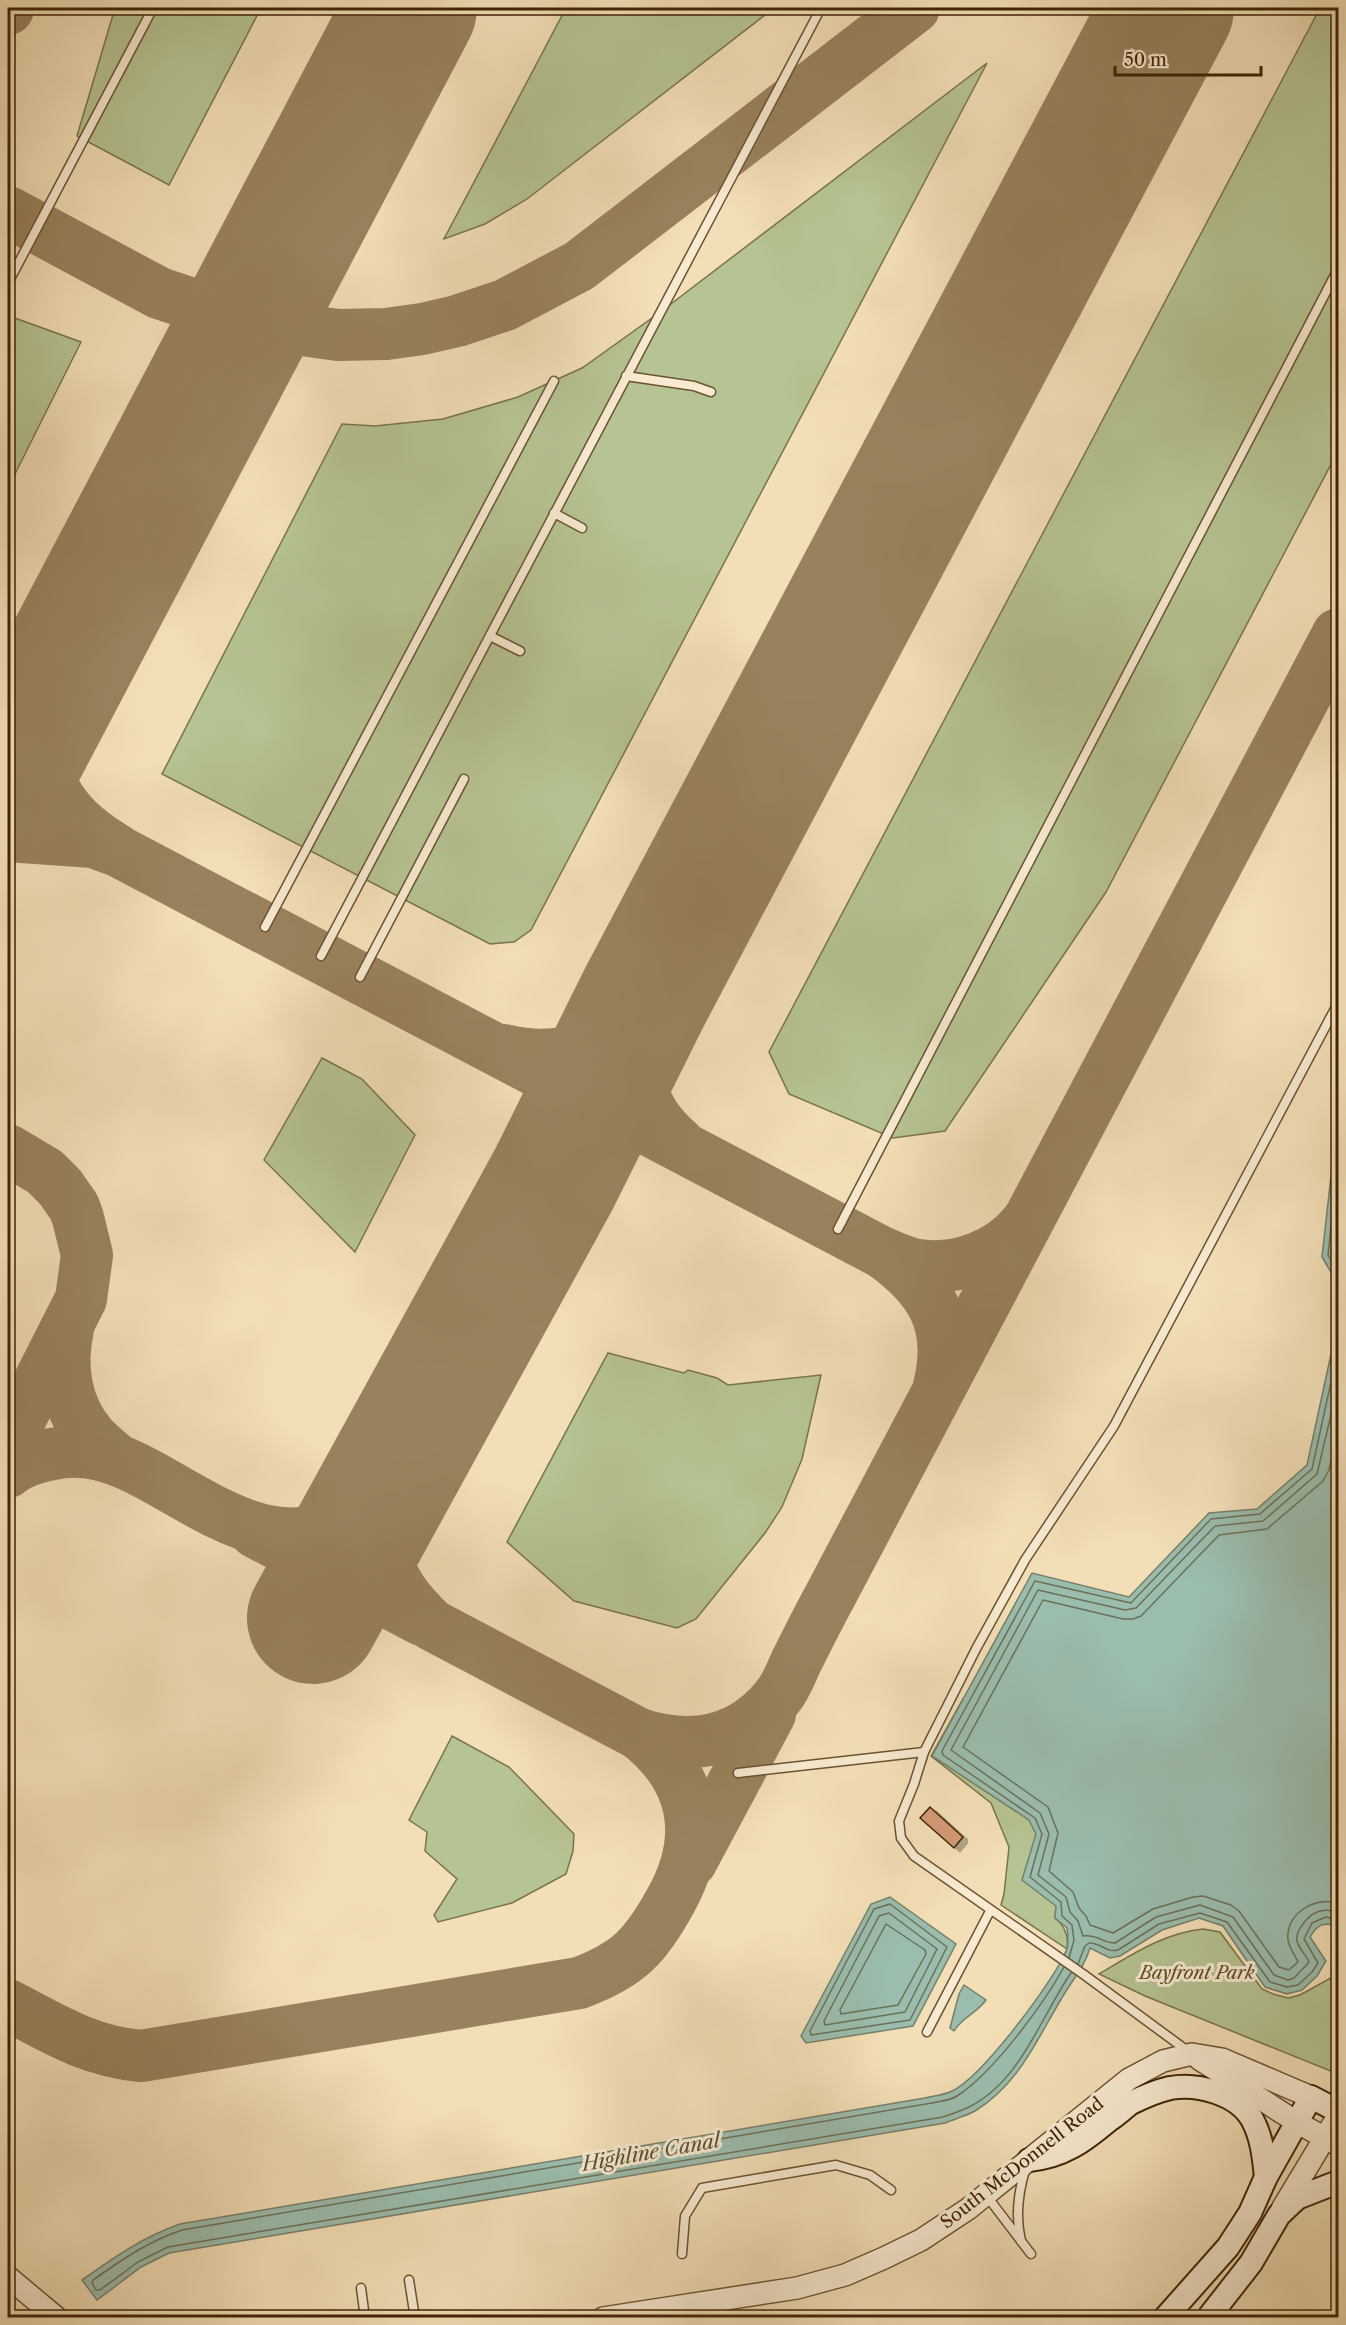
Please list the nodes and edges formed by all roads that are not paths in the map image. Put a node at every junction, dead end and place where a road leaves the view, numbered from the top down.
1 (153, 8) edge
2 (821, 8) edge
3 (1338, 269) edge
4 (8, 283) edge
5 (626, 376) junction
6 (554, 381) dead end
7 (711, 392) dead end
8 (554, 513) junction
9 (582, 528) dead end
10 (490, 636) junction
11 (520, 651) dead end
12 (464, 779) dead end
13 (265, 927) dead end
14 (321, 956) dead end
15 (360, 977) dead end
16 (1338, 1003) edge
17 (837, 1229) dead end
18 (924, 1752) junction
19 (738, 1773) dead end
20 (990, 1911) junction
21 (927, 2032) dead end
22 (1192, 2054) junction
23 (1311, 2097) junction
24 (1338, 2114) edge
25 (1298, 2123) junction
26 (1332, 2142) edge
27 (1029, 2160) junction
28 (1266, 2177) junction
29 (1338, 2182) edge
30 (891, 2190) dead end
31 (986, 2195) junction
32 (1279, 2215) junction
33 (1021, 2241) junction
34 (682, 2254) dead end
35 (1031, 2254) dead end
36 (8, 2277) edge
37 (409, 2280) dead end
38 (1197, 2284) junction
39 (361, 2288) dead end
40 (57, 2318) edge
41 (365, 2318) edge
42 (415, 2318) edge
43 (603, 2318) edge
44 (1165, 2318) edge
45 (1177, 2318) edge
46 (1208, 2318) edge

1 - 4 lane
2 - 5 lane
3 - 17 lane
5 - 7 lane
5 - 8 lane
6 - 13 lane
8 - 9 lane
8 - 10 lane
10 - 11 lane
10 - 14 lane
12 - 15 lane
16 - 18 lane
18 - 19 lane
18 - 20 lane
20 - 21 lane
20 - 22 lane
22 - 23 street, South McDonnell Road
22 - 25 street
22 - 27 street, South McDonnell Road
23 - 24 main road
23 - 25 main road
24 - 26 street
25 - 26 street
25 - 28 main road
26 - 32 street
27 - 28 main road
27 - 31 street, South McDonnell Road
27 - 33 lane
28 - 38 main road
29 - 32 main road
30 - 34 lane
31 - 33 lane
31 - 43 street, South McDonnell Road
32 - 46 main road
33 - 35 lane
36 - 40 street
37 - 42 lane
38 - 44 main road
38 - 45 main road
39 - 41 lane

